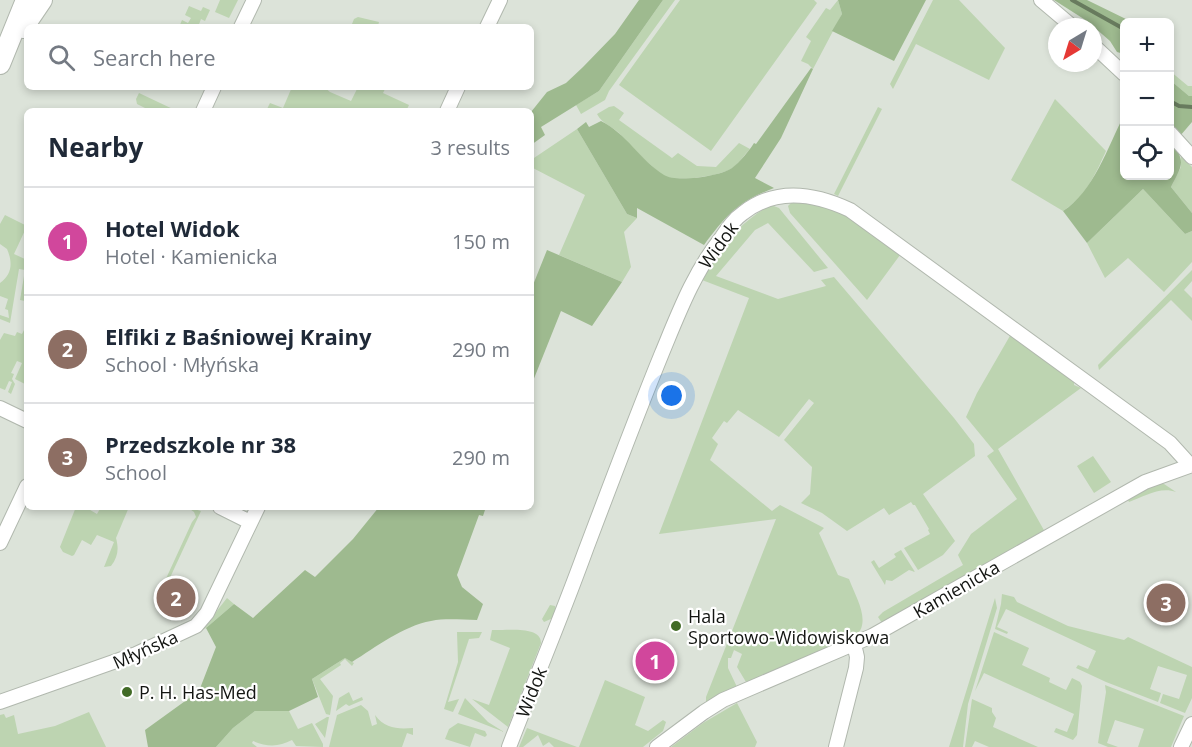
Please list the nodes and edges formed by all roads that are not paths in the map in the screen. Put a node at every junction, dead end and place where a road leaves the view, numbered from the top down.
1 (26, 0) edge
2 (42, 0) edge
3 (254, 0) edge
4 (500, 0) edge
5 (1041, 0) edge
6 (1062, 18) edge
7 (26, 24) edge
8 (243, 24) edge
9 (488, 24) edge
10 (24, 27) edge
11 (1102, 53) edge
12 (3, 58) edge
13 (1123, 72) edge
14 (213, 90) edge
15 (457, 90) edge
16 (204, 108) edge
17 (448, 108) edge
18 (1174, 137) edge
19 (1192, 157) edge
20 (0, 408) edge
21 (24, 420) edge
22 (1191, 465) edge
23 (24, 492) edge
24 (226, 510) edge
25 (256, 510) edge
26 (250, 522) junction
27 (0, 543) edge
28 (854, 644) junction
29 (0, 702) edge
30 (1192, 724) edge
31 (509, 747) edge
32 (657, 747) edge
33 (836, 747) edge
34 (1181, 747) edge

1 - 12 main road
2 - 7 main road
3 - 8 street
4 - 9 street
5 - 6 street
10 - 12 main road
11 - 13 street
14 - 16 street
15 - 17 street
18 - 19 street
20 - 21 street
22 - 28 street, Kamienicka
22 - 31 street, Widok
23 - 27 street
24 - 26 street
25 - 26 street, Młyńska
26 - 29 street, Młyńska
28 - 32 street, Kamienicka
28 - 33 street
30 - 34 street

